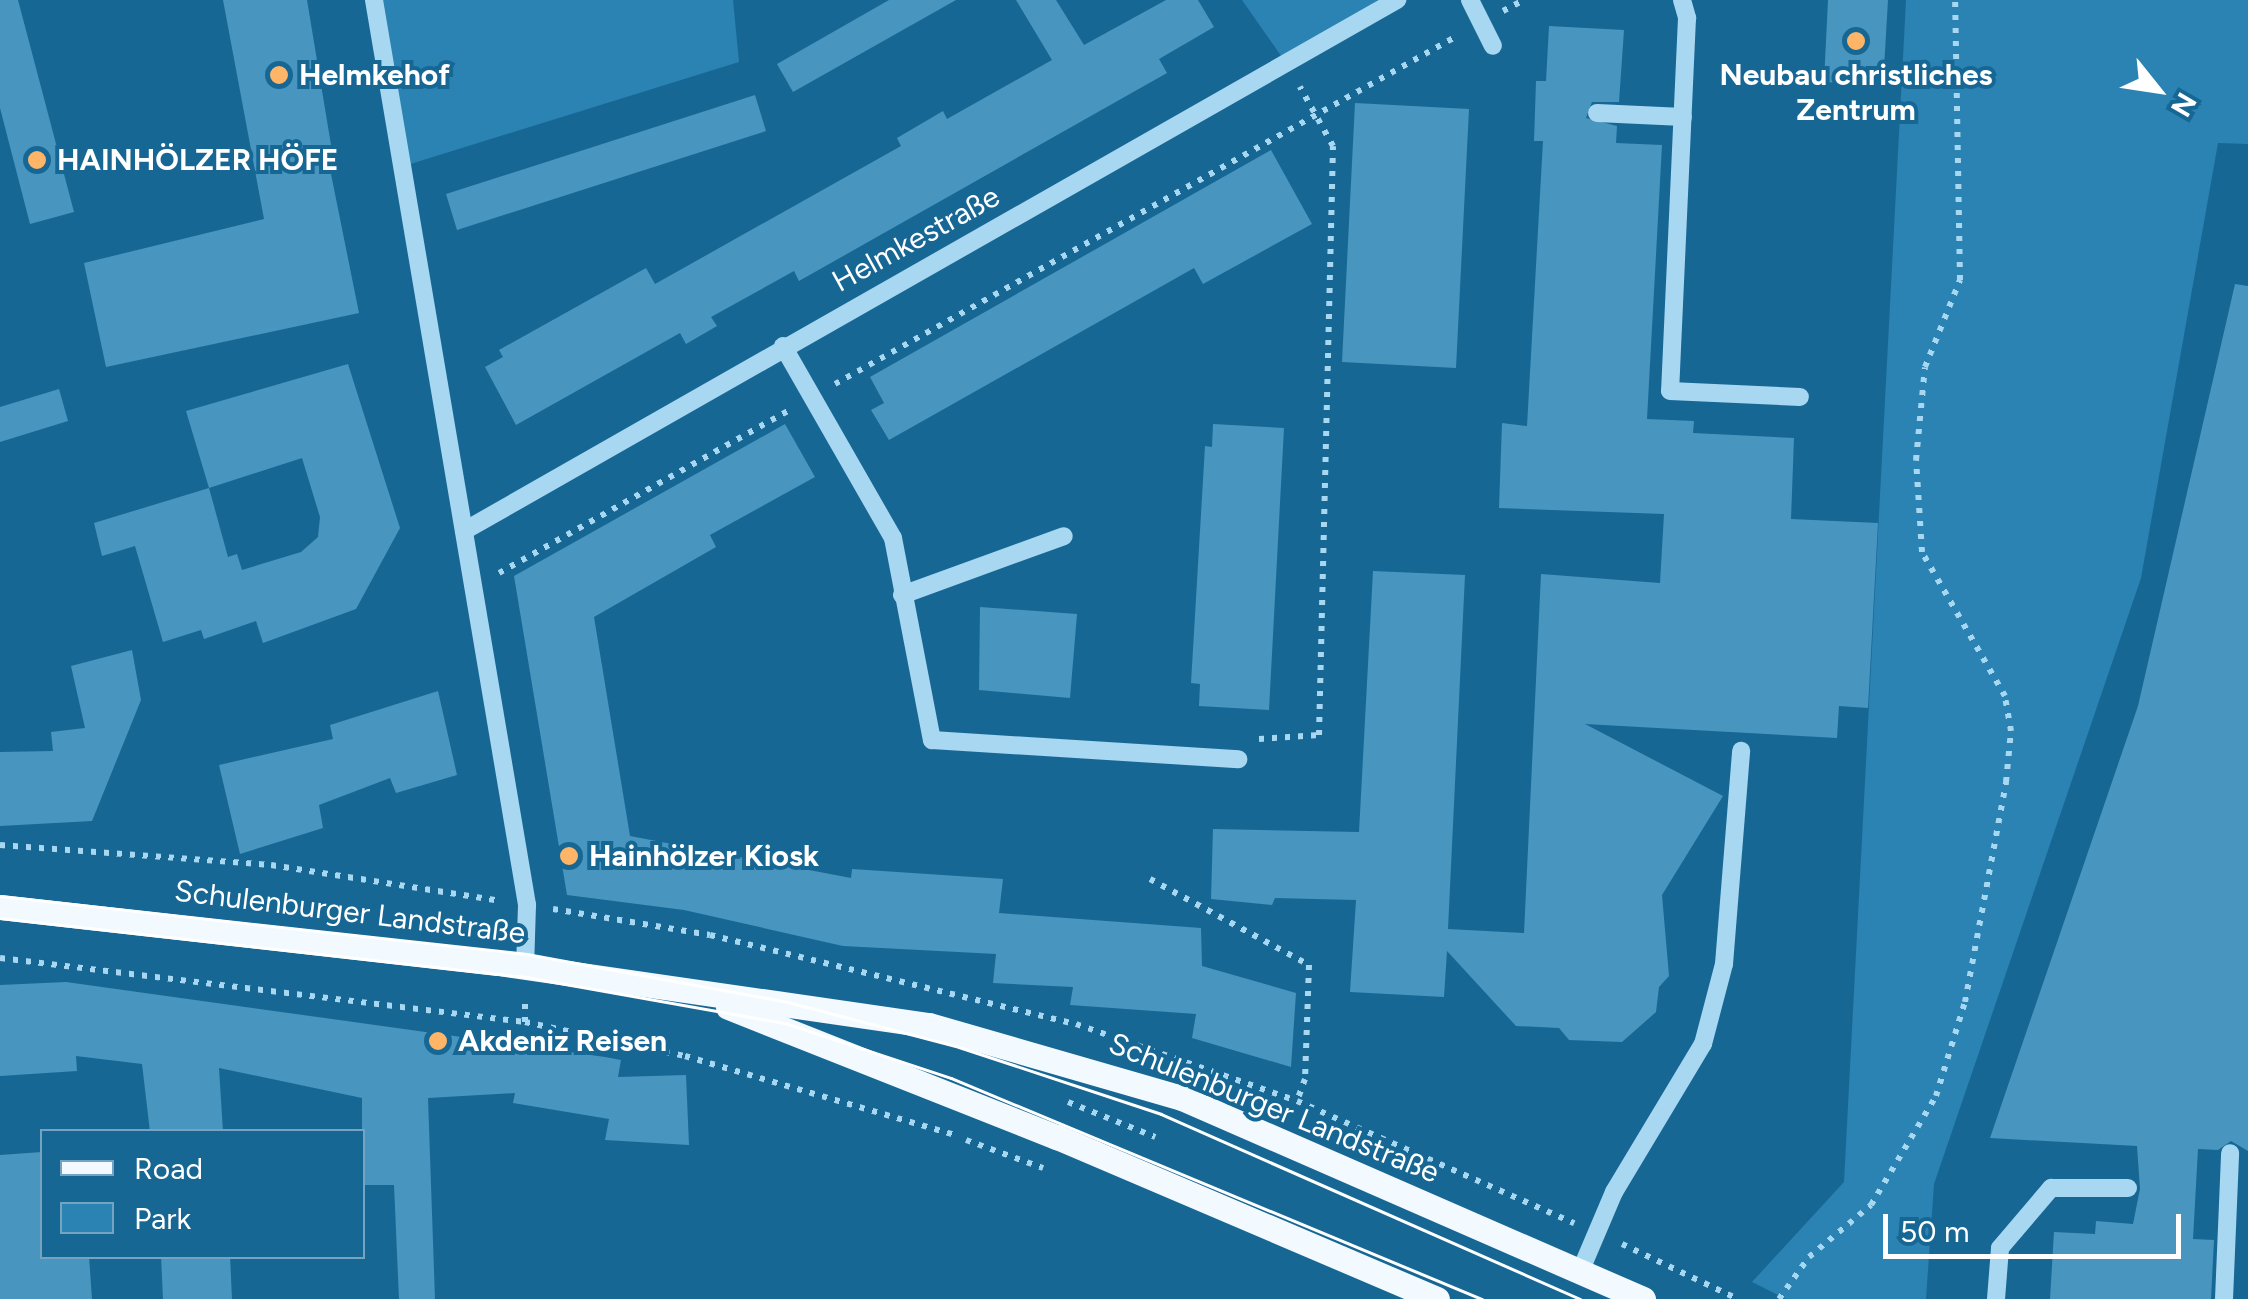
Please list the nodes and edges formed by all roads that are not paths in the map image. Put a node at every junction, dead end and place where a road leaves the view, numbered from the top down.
1 (374, 0) edge
2 (1397, 0) edge
3 (1470, 0) edge
4 (1682, 0) edge
5 (1493, 46) dead end
6 (1597, 113) dead end
7 (1682, 117) junction
8 (783, 346) junction
9 (1800, 397) dead end
10 (464, 532) junction
11 (1064, 536) dead end
12 (902, 595) junction
13 (1741, 751) dead end
14 (1238, 759) road end
15 (0, 907) edge
16 (526, 966) junction
17 (691, 993) junction
18 (2230, 1153) dead end
19 (2128, 1188) dead end
20 (1580, 1272) junction
21 (1437, 1299) edge
22 (1642, 1299) edge
23 (1996, 1299) edge
24 (2224, 1299) edge

1 - 10 street
2 - 8 street, Helmkestraße
3 - 5 street
4 - 7 street
6 - 7 street
7 - 9 street
8 - 10 street, Helmkestraße
8 - 12 street
10 - 16 street
11 - 12 street
12 - 14 street
13 - 20 street
15 - 16 main road, Schulenburger Landstraße
16 - 17 main road, Schulenburger Landstraße
17 - 20 main road, Schulenburger Landstraße
17 - 21 main road, Schulenburger Landstraße
18 - 24 street
19 - 23 street
20 - 22 main road, Schulenburger Landstraße

